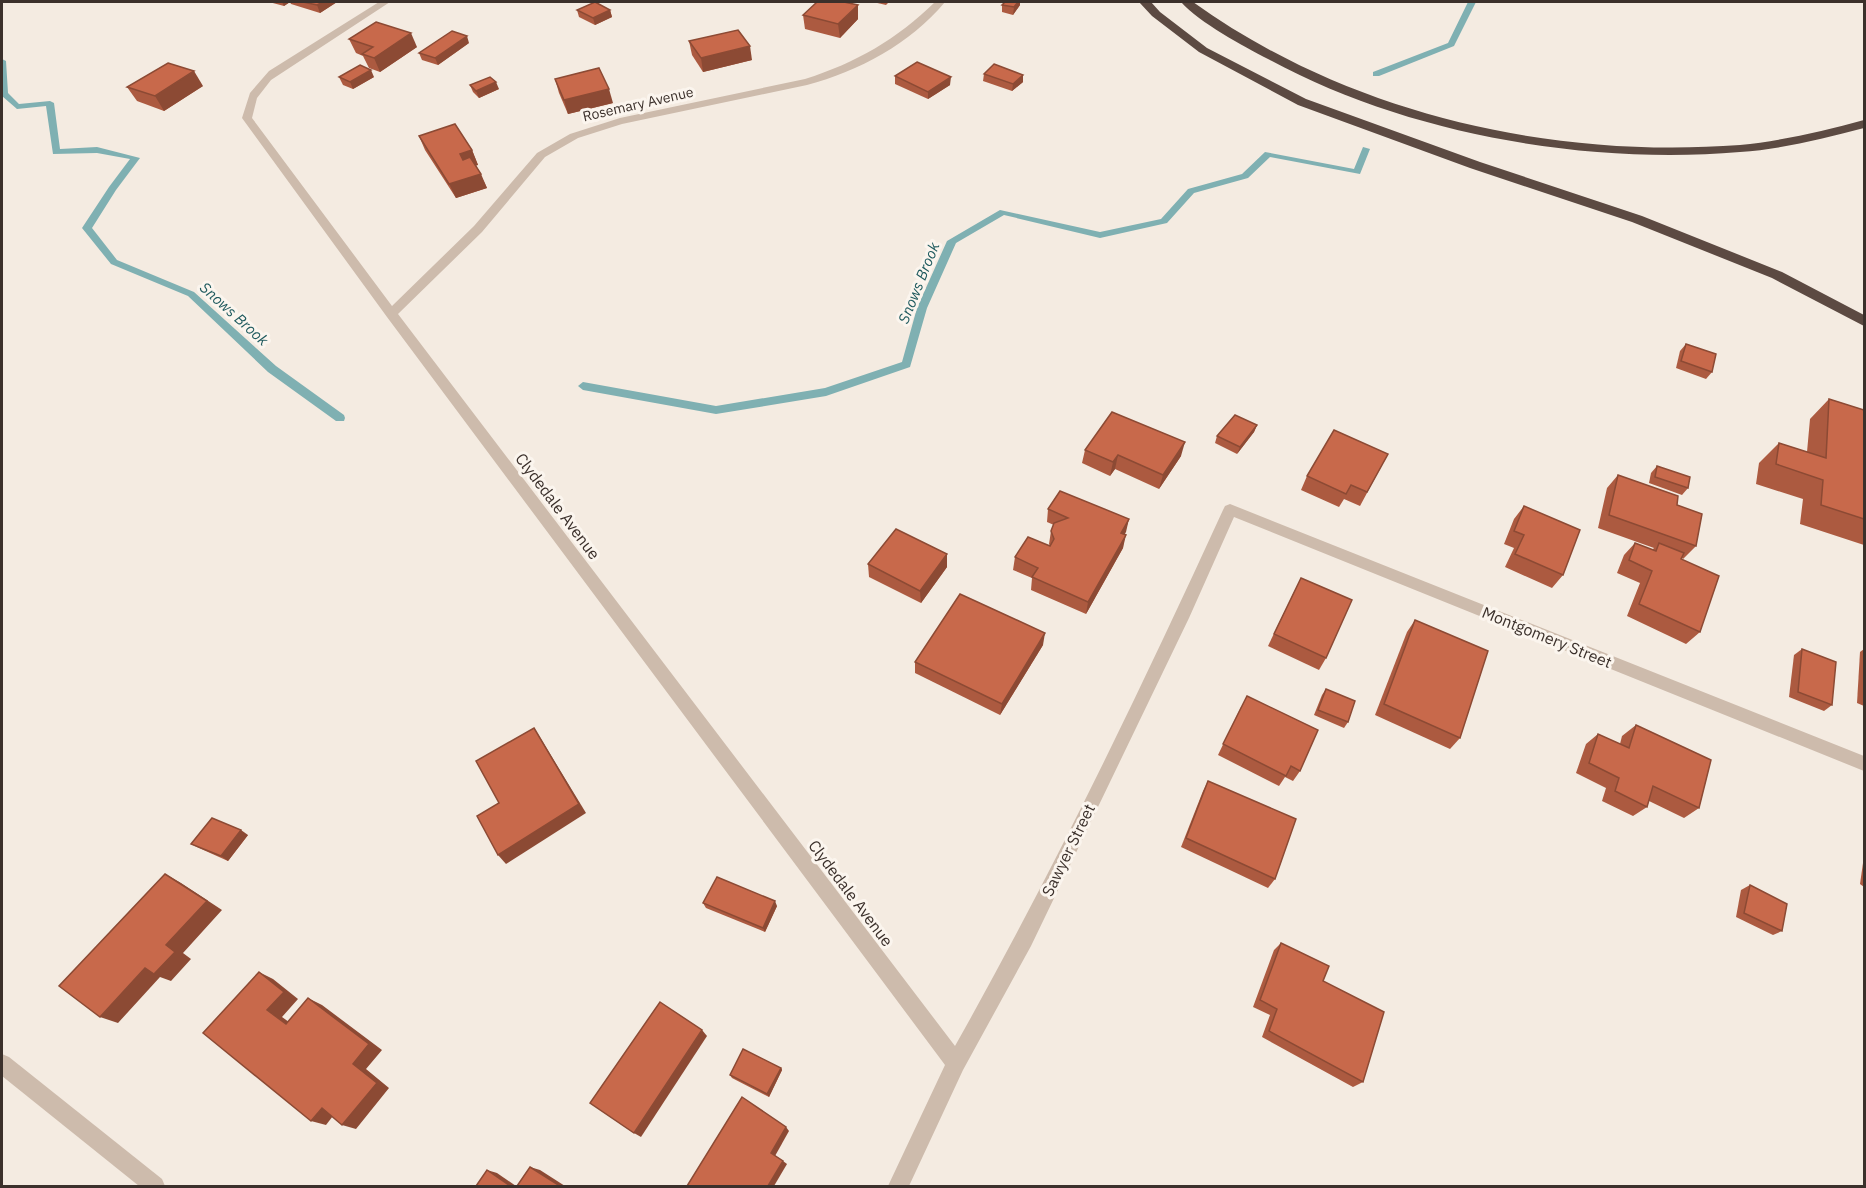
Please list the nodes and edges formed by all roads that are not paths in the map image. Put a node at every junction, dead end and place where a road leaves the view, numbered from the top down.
1 (386, 2) edge
2 (940, 2) edge
3 (1145, 2) edge
4 (1187, 2) edge
5 (1864, 124) edge
6 (391, 314) junction
7 (1864, 321) edge
8 (1230, 510) joint
9 (1864, 764) edge
10 (957, 1063) junction
11 (2, 1064) edge
12 (155, 1186) edge
13 (898, 1186) edge

1 - 6 street, Clydedale Avenue
2 - 6 street, Rosemary Avenue
3 - 7 highway
4 - 5 highway
6 - 10 street, Clydedale Avenue
8 - 9 street, Montgomery Street
8 - 10 street, Sawyer Street
10 - 13 street, Sawyer Street
11 - 12 street

